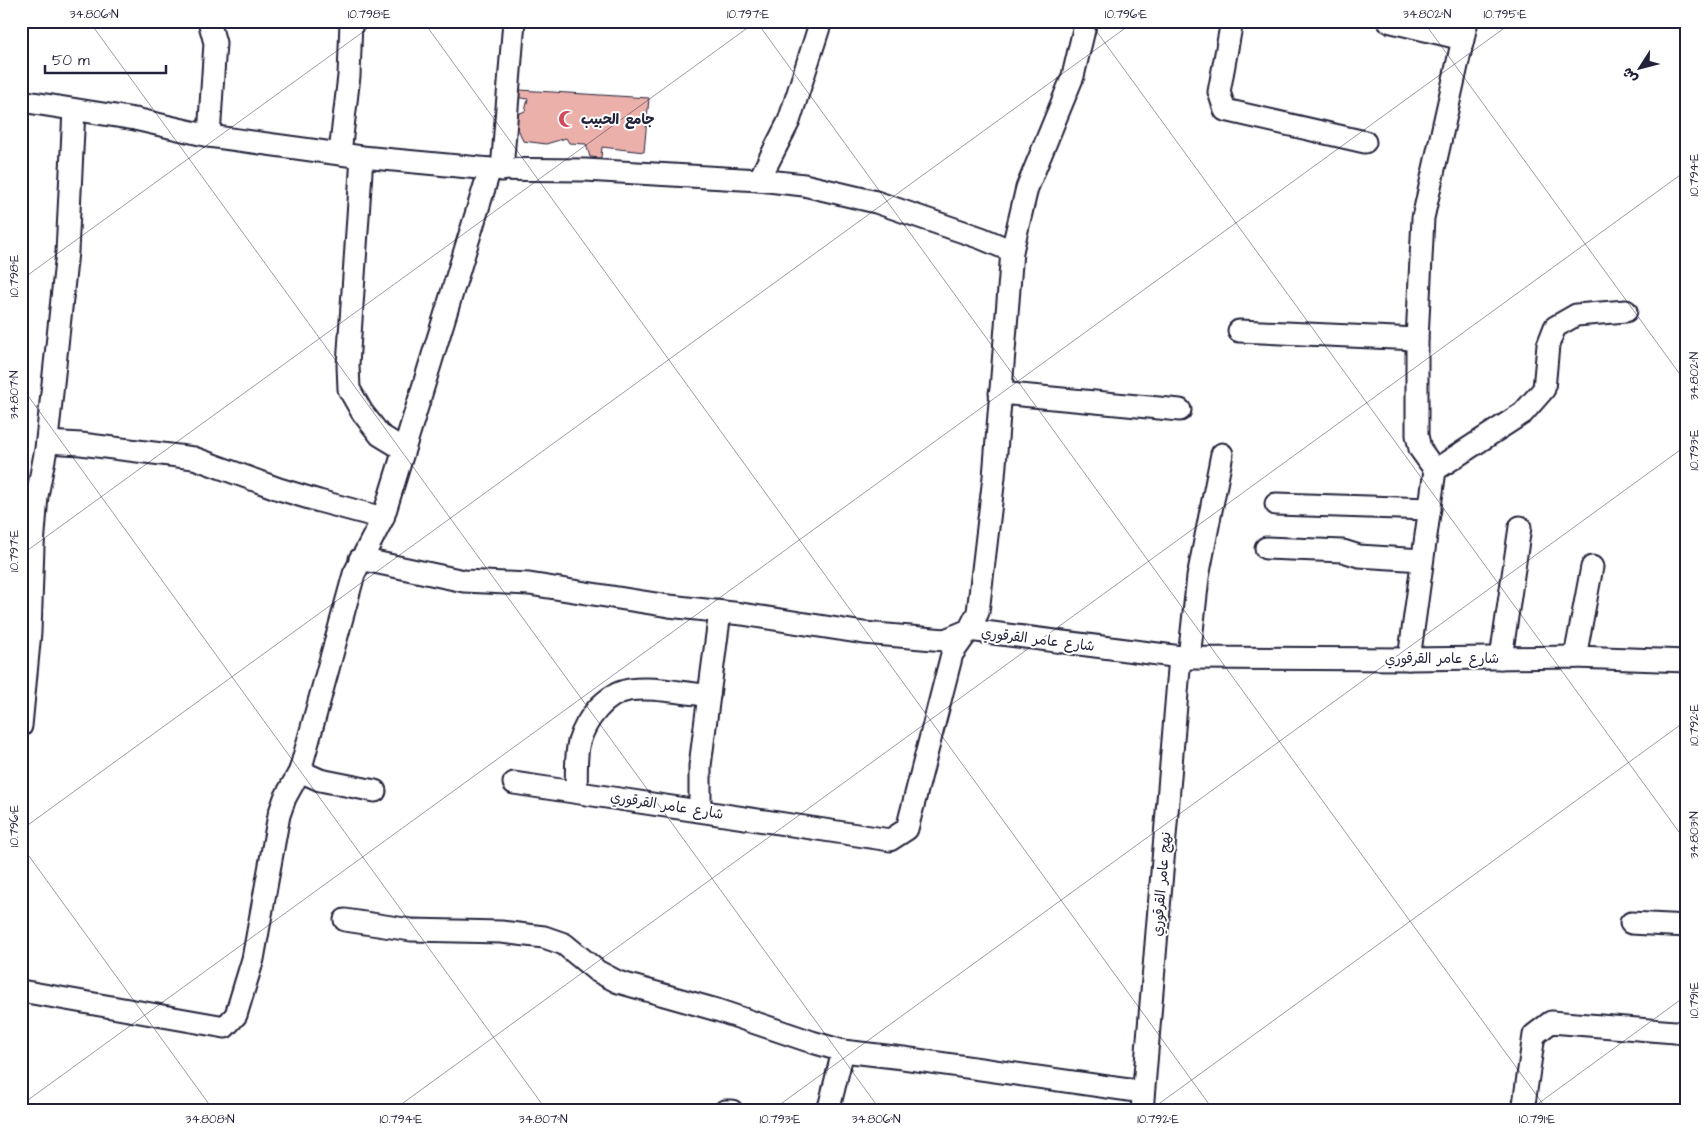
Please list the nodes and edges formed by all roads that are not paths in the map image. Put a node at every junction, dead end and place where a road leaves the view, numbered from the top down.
1 (209, 21) edge
2 (352, 21) edge
3 (514, 21) edge
4 (820, 21) edge
5 (1086, 21) edge
6 (1232, 21) edge
7 (1388, 21) edge
8 (1465, 30) edge
9 (21, 101) edge
10 (74, 110) junction
11 (209, 136) junction
12 (1365, 142) dead end
13 (340, 153) junction
14 (362, 157) junction
15 (496, 170) junction
16 (759, 180) junction
17 (1012, 251) junction
18 (1626, 311) dead end
19 (1239, 331) dead end
20 (1416, 339) junction
21 (1000, 393) junction
22 (1180, 410) dead end
23 (47, 442) junction
24 (403, 449) junction
25 (1222, 454) dead end
26 (1435, 470) junction
27 (1276, 504) dead end
28 (1430, 509) junction
29 (383, 518) junction
30 (1520, 527) dead end
31 (1266, 548) dead end
32 (360, 559) junction
33 (1422, 560) junction
34 (1592, 567) dead end
35 (720, 612) junction
36 (969, 630) junction
37 (1184, 658) junction
38 (1500, 658) junction
39 (1575, 658) junction
40 (1409, 659) junction
41 (1687, 661) edge
42 (710, 694) junction
43 (21, 726) edge
44 (300, 771) junction
45 (514, 783) dead end
46 (374, 791) dead end
47 (576, 792) junction
48 (700, 810) junction
49 (345, 920) dead end
50 (1631, 923) dead end
51 (1687, 926) edge
52 (21, 991) edge
53 (1687, 1033) edge
54 (843, 1051) junction
55 (1143, 1102) edge
56 (725, 1111) edge
57 (732, 1111) edge
58 (827, 1111) edge
59 (1524, 1111) edge

1 - 11 street
2 - 13 street
3 - 15 street
4 - 16 street
5 - 17 street
6 - 12 street
7 - 8 street
8 - 20 street
9 - 10 street
10 - 11 street
10 - 23 street
11 - 13 street
13 - 14 street
14 - 15 street
14 - 24 street
15 - 16 street
15 - 24 street
16 - 17 street
17 - 21 street
18 - 26 street
19 - 20 street
20 - 26 street
21 - 22 street
21 - 36 street
23 - 29 street
23 - 43 street
24 - 29 street
25 - 37 street, نهج عامر القرقوري
26 - 28 street
27 - 28 street
28 - 33 street
29 - 32 street
30 - 38 street
31 - 33 street
32 - 35 street
32 - 44 street
33 - 40 street
34 - 39 street
35 - 36 street
35 - 42 street
36 - 37 street, شارع عامر القرقوري
36 - 48 street, شارع عامر القرقوري
37 - 40 street, شارع عامر القرقوري
37 - 55 street, نهج عامر القرقوري
38 - 39 street, شارع عامر القرقوري
38 - 40 street, شارع عامر القرقوري
39 - 41 street, شارع عامر القرقوري
42 - 47 street
42 - 48 street
44 - 46 street
44 - 52 street
45 - 47 street, شارع عامر القرقوري
47 - 48 street, شارع عامر القرقوري
49 - 54 street
50 - 51 street
53 - 59 street
54 - 55 street
54 - 58 street
56 - 57 street

